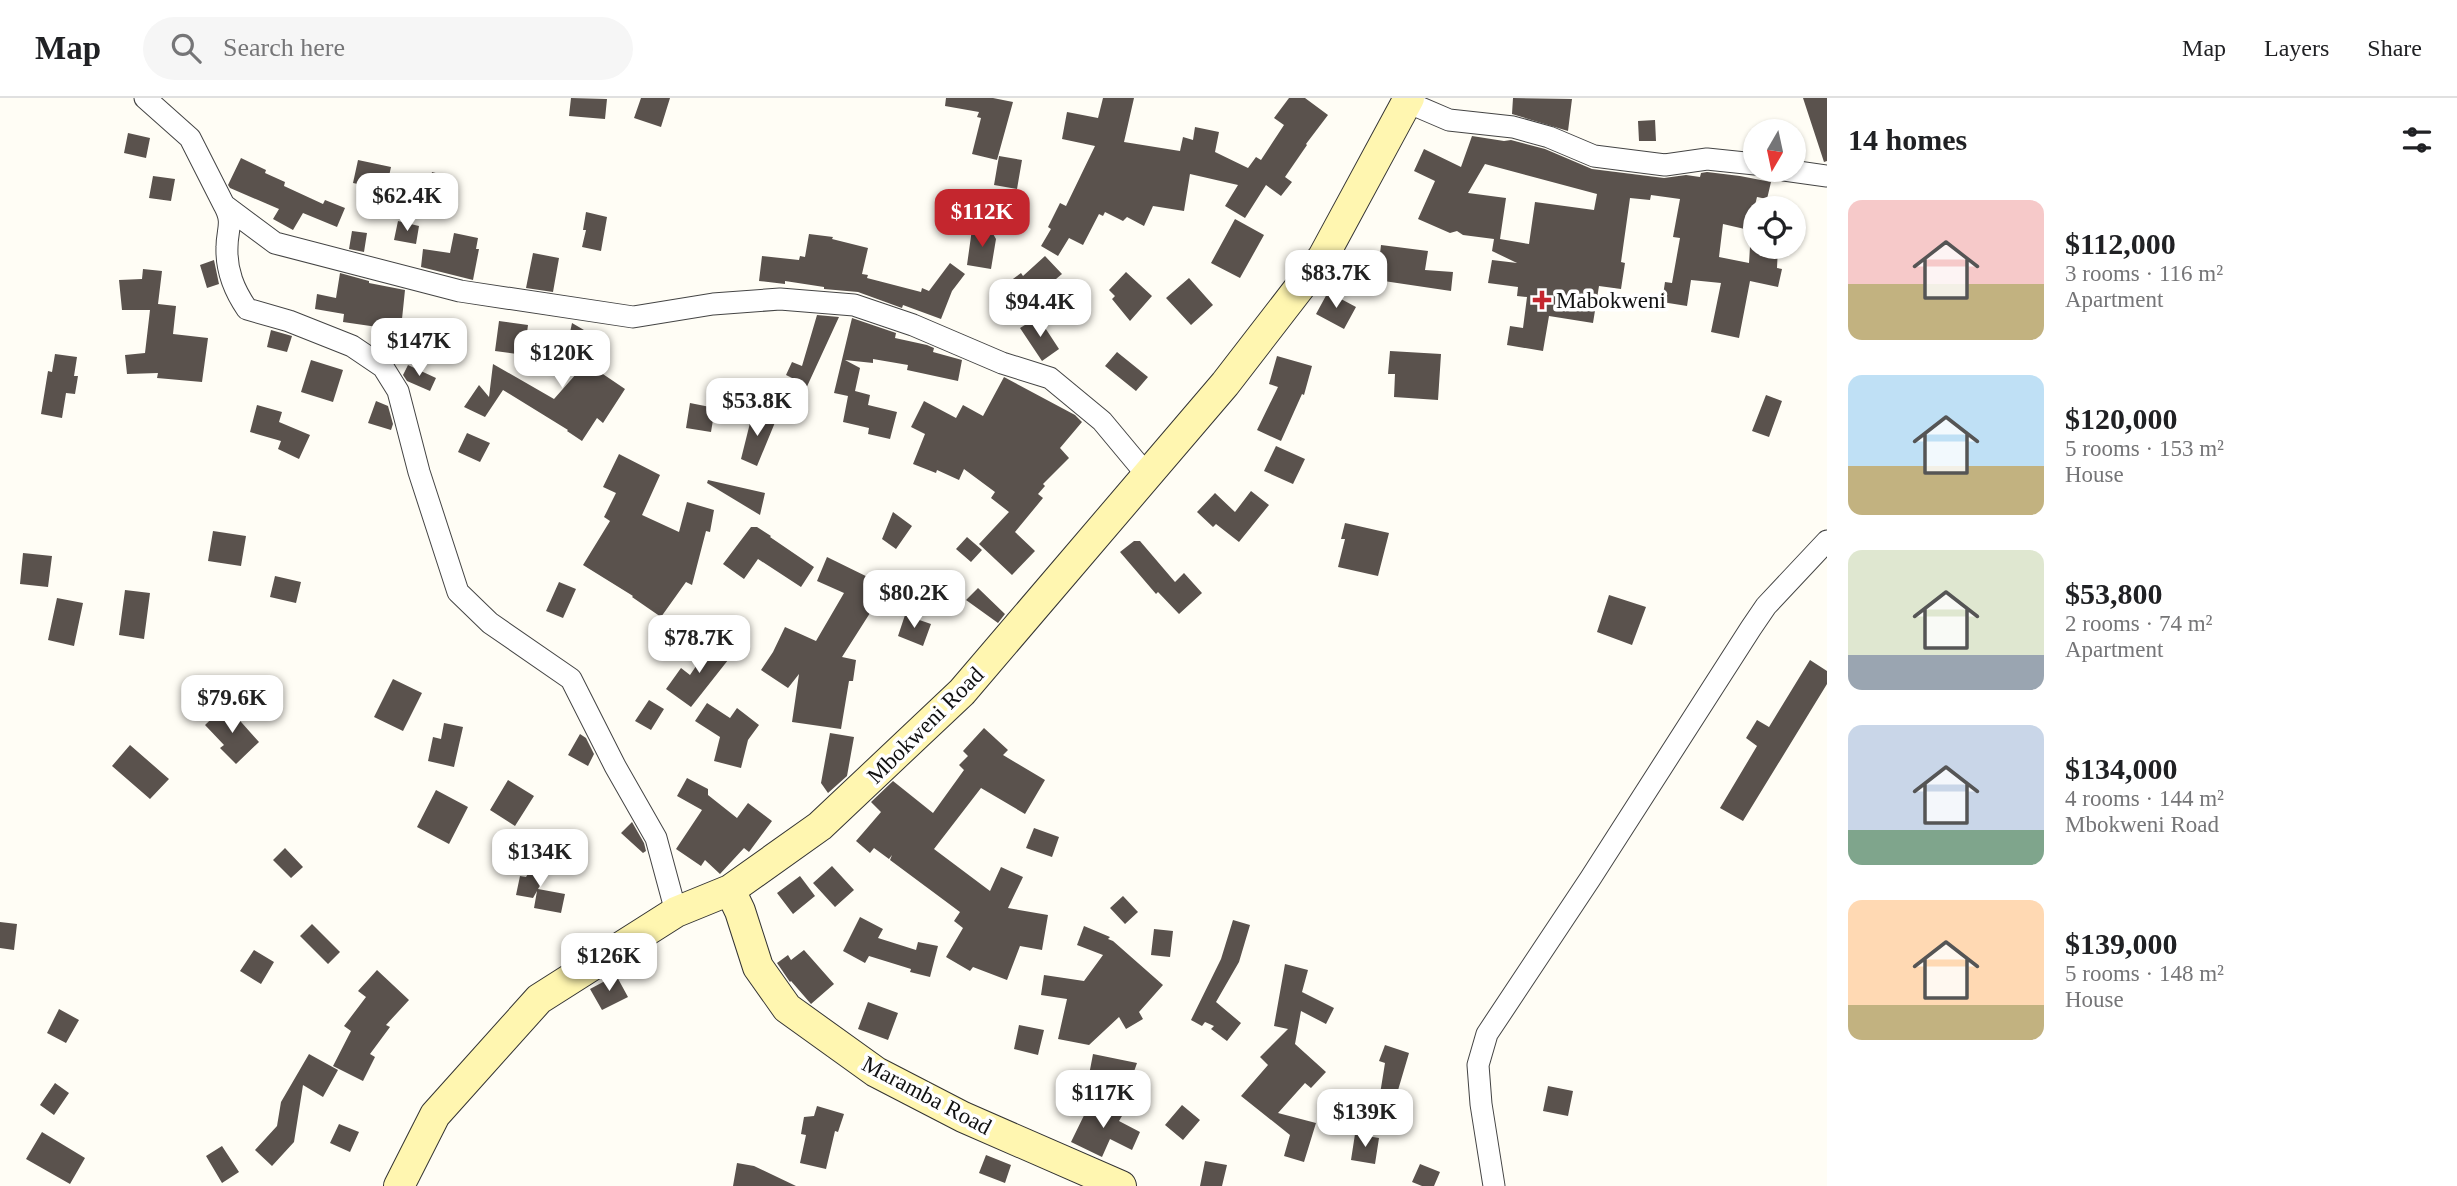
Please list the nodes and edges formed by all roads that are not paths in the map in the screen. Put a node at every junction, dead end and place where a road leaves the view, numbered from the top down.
1 (145, 98) edge
2 (1408, 100) edge
3 (1743, 163) edge
4 (1806, 173) edge
5 (1827, 176) edge
6 (223, 205) junction
7 (1147, 475) junction
8 (1827, 541) edge
9 (730, 890) junction
10 (676, 912) junction
11 (399, 1186) edge
12 (1121, 1186) edge
13 (1494, 1186) edge

1 - 6 street
2 - 3 street
2 - 7 street, Mbokweni Road
4 - 5 street
6 - 7 street
6 - 10 street
7 - 9 street, Mbokweni Road
8 - 13 street
9 - 10 street, Mbokweni Road
9 - 12 street, Maramba Road
10 - 11 street, Mbokweni Road

